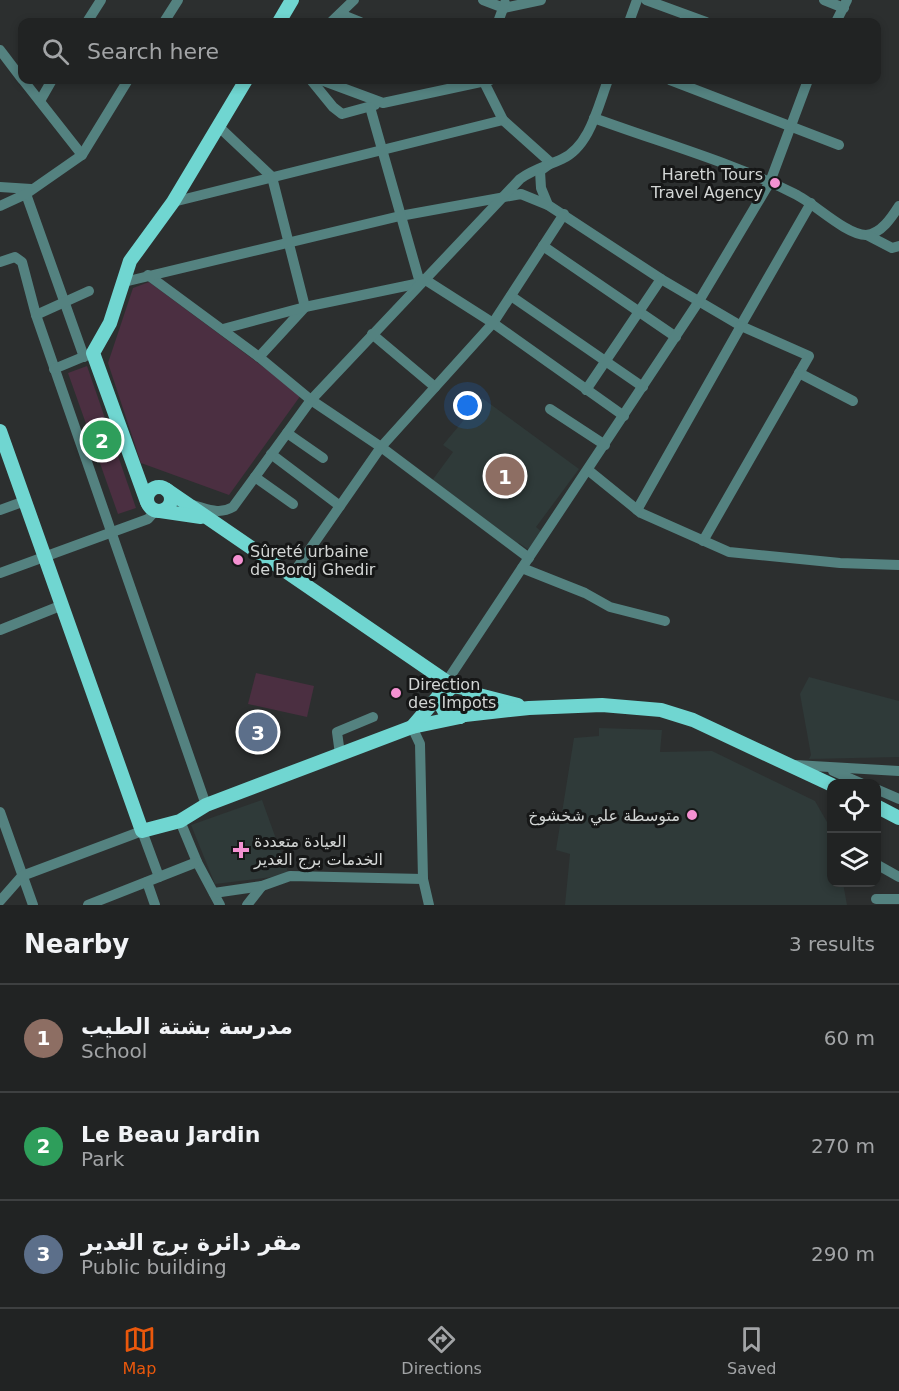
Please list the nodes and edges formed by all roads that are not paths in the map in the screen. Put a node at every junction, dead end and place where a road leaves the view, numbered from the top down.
1 (101, 0) edge
2 (178, 0) edge
3 (292, 0) edge
4 (354, 0) edge
5 (483, 0) edge
6 (541, 0) edge
7 (637, 0) edge
8 (646, 0) edge
9 (824, 0) edge
10 (505, 4) edge
11 (845, 4) edge
12 (340, 14) junction
13 (90, 18) edge
14 (167, 18) edge
15 (281, 18) edge
16 (336, 18) edge
17 (350, 18) edge
18 (500, 18) edge
19 (630, 18) edge
20 (695, 18) edge
21 (838, 18) edge
22 (0, 50) edge
23 (18, 73) edge
24 (27, 84) edge
25 (50, 84) edge
26 (126, 84) edge
27 (244, 84) edge
28 (314, 84) edge
29 (332, 84) edge
30 (468, 84) edge
31 (488, 84) edge
32 (607, 84) edge
33 (680, 84) edge
34 (806, 84) edge
35 (40, 101) junction
36 (383, 103) junction
37 (370, 106) junction
38 (594, 118) junction
39 (503, 120) junction
40 (218, 126) junction
41 (790, 126) junction
42 (839, 145) dead end
43 (382, 149) junction
44 (82, 154) junction
45 (551, 163) junction
46 (272, 177) junction
47 (770, 182) junction
48 (0, 187) edge
49 (29, 192) junction
50 (501, 199) junction
51 (173, 202) junction
52 (812, 203) junction
53 (548, 204) junction
54 (0, 206) edge
55 (899, 206) edge
56 (564, 214) junction
57 (400, 216) junction
58 (867, 235) junction
59 (289, 242) junction
60 (543, 246) junction
61 (899, 246) edge
62 (0, 262) edge
63 (148, 275) junction
64 (661, 279) junction
65 (422, 281) junction
66 (124, 282) junction
67 (89, 291) dead end
68 (511, 296) junction
69 (699, 301) junction
70 (65, 303) junction
71 (306, 307) junction
72 (639, 312) junction
73 (36, 315) junction
74 (493, 323) junction
75 (741, 326) junction
76 (223, 329) junction
77 (372, 334) junction
78 (676, 337) junction
79 (89, 355) junction
80 (259, 357) junction
81 (605, 362) junction
82 (54, 369) junction
83 (799, 373) junction
84 (435, 387) junction
85 (644, 387) junction
86 (586, 390) junction
87 (311, 400) junction
88 (853, 400) dead end
89 (550, 409) dead end
90 (624, 416) junction
91 (0, 431) edge
92 (287, 434) junction
93 (605, 445) junction
94 (381, 447) junction
95 (271, 454) junction
96 (323, 458) dead end
97 (132, 465) junction
98 (588, 470) junction
99 (255, 477) junction
100 (164, 488) junction
101 (24, 501) junction
102 (181, 501) junction
103 (293, 504) dead end
104 (340, 506) junction
105 (154, 508) junction
106 (0, 510) edge
107 (637, 510) junction
108 (211, 520) junction
109 (110, 533) junction
110 (703, 541) junction
111 (44, 557) junction
112 (526, 563) junction
113 (899, 565) edge
114 (0, 573) edge
115 (292, 575) junction
116 (60, 606) junction
117 (665, 621) dead end
118 (0, 630) edge
119 (452, 687) junction
120 (529, 708) junction
121 (463, 716) junction
122 (373, 717) dead end
123 (412, 727) junction
124 (340, 754) junction
125 (786, 764) junction
126 (827, 768) junction
127 (899, 771) edge
128 (853, 779) edge
129 (827, 783) edge
130 (881, 791) edge
131 (899, 799) edge
132 (206, 805) junction
133 (881, 809) edge
134 (0, 812) edge
135 (899, 818) edge
136 (180, 821) junction
137 (142, 831) junction
138 (197, 862) junction
139 (881, 867) edge
140 (22, 876) junction
141 (159, 877) junction
142 (899, 877) edge
143 (423, 879) junction
144 (147, 882) junction
145 (262, 886) junction
146 (214, 893) junction
147 (876, 899) dead end
148 (899, 899) edge
149 (118, 900) edge
150 (0, 901) edge
151 (33, 905) edge
152 (88, 905) edge
153 (155, 905) edge
154 (220, 905) edge
155 (247, 905) edge
156 (429, 905) edge

1 - 13 street
2 - 14 street
3 - 15 main road
4 - 12 street
5 - 10 street
6 - 10 street
7 - 19 street
8 - 20 street
9 - 11 street
10 - 18 street
11 - 21 street
12 - 16 street
12 - 17 street
22 - 23 street
24 - 35 street
25 - 35 street
26 - 44 street
27 - 40 main road
28 - 37 street
29 - 36 street
30 - 36 street
31 - 39 street
32 - 38 street
33 - 41 street
34 - 41 street
35 - 44 street
36 - 37 street
37 - 43 street
38 - 45 street
38 - 47 street
39 - 43 street
39 - 45 street
40 - 46 street
40 - 51 main road
41 - 42 street
41 - 47 street
43 - 46 street
43 - 57 street
44 - 49 street
45 - 50 street
45 - 53 street
46 - 51 street
46 - 59 street
47 - 52 street
47 - 69 street
48 - 49 street
49 - 54 street
49 - 70 street
50 - 53 street
50 - 57 street
50 - 65 street
51 - 66 main road
52 - 58 street
52 - 75 street
53 - 56 street
55 - 58 street
56 - 60 street
56 - 64 street
57 - 59 street
57 - 65 street
58 - 61 street
59 - 63 street
59 - 71 street
60 - 68 street
60 - 72 street
62 - 73 street
63 - 66 street
63 - 76 street
64 - 69 street
64 - 72 street
65 - 71 street
65 - 74 street
65 - 77 street
66 - 79 main road
67 - 70 street
68 - 74 street
68 - 81 street
69 - 75 street
69 - 78 street
70 - 73 street
70 - 79 street
71 - 76 street
71 - 80 street
72 - 78 street
72 - 81 street
73 - 82 street
74 - 84 street
74 - 86 street
75 - 83 street
75 - 107 street
76 - 80 street
77 - 84 street
77 - 87 street
78 - 85 street
79 - 82 street
79 - 97 main road
80 - 87 street
81 - 85 street
81 - 86 street
82 - 109 street
83 - 88 street
83 - 110 street
84 - 94 street
85 - 90 street
86 - 90 street
87 - 92 street
87 - 94 street
89 - 93 street
90 - 93 street
91 - 101 main road
92 - 95 street
92 - 96 street
93 - 98 street
94 - 104 street
94 - 112 street
95 - 99 street
95 - 104 street
97 - 100 main road
97 - 105 main road
98 - 107 street
98 - 112 street
99 - 102 street
99 - 103 street
100 - 102 main road
100 - 105 main road
100 - 105 main road
101 - 106 street
101 - 111 main road
102 - 108 main road
104 - 115 street
105 - 108 main road
105 - 109 street
107 - 110 street
108 - 115 main road
109 - 111 street
109 - 132 street
110 - 113 street
111 - 114 street
111 - 116 main road
112 - 117 street
112 - 119 street
115 - 119 main road
116 - 118 street
116 - 137 main road
119 - 120 main road
119 - 121 main road
119 - 121 main road
119 - 123 main road
120 - 121 main road
120 - 125 main road
121 - 123 main road
122 - 124 street
123 - 124 main road
123 - 143 street
124 - 132 main road
125 - 126 street
125 - 129 main road
126 - 127 street
126 - 128 street
130 - 131 street
132 - 136 main road
133 - 135 main road
134 - 140 street
136 - 137 main road
136 - 138 street
137 - 140 street
137 - 141 street
138 - 141 street
138 - 146 street
139 - 142 street
140 - 150 street
140 - 151 street
141 - 144 street
143 - 145 street
143 - 156 street
144 - 149 street
144 - 153 street
145 - 146 street
145 - 155 street
146 - 154 street
147 - 148 street
149 - 152 street

